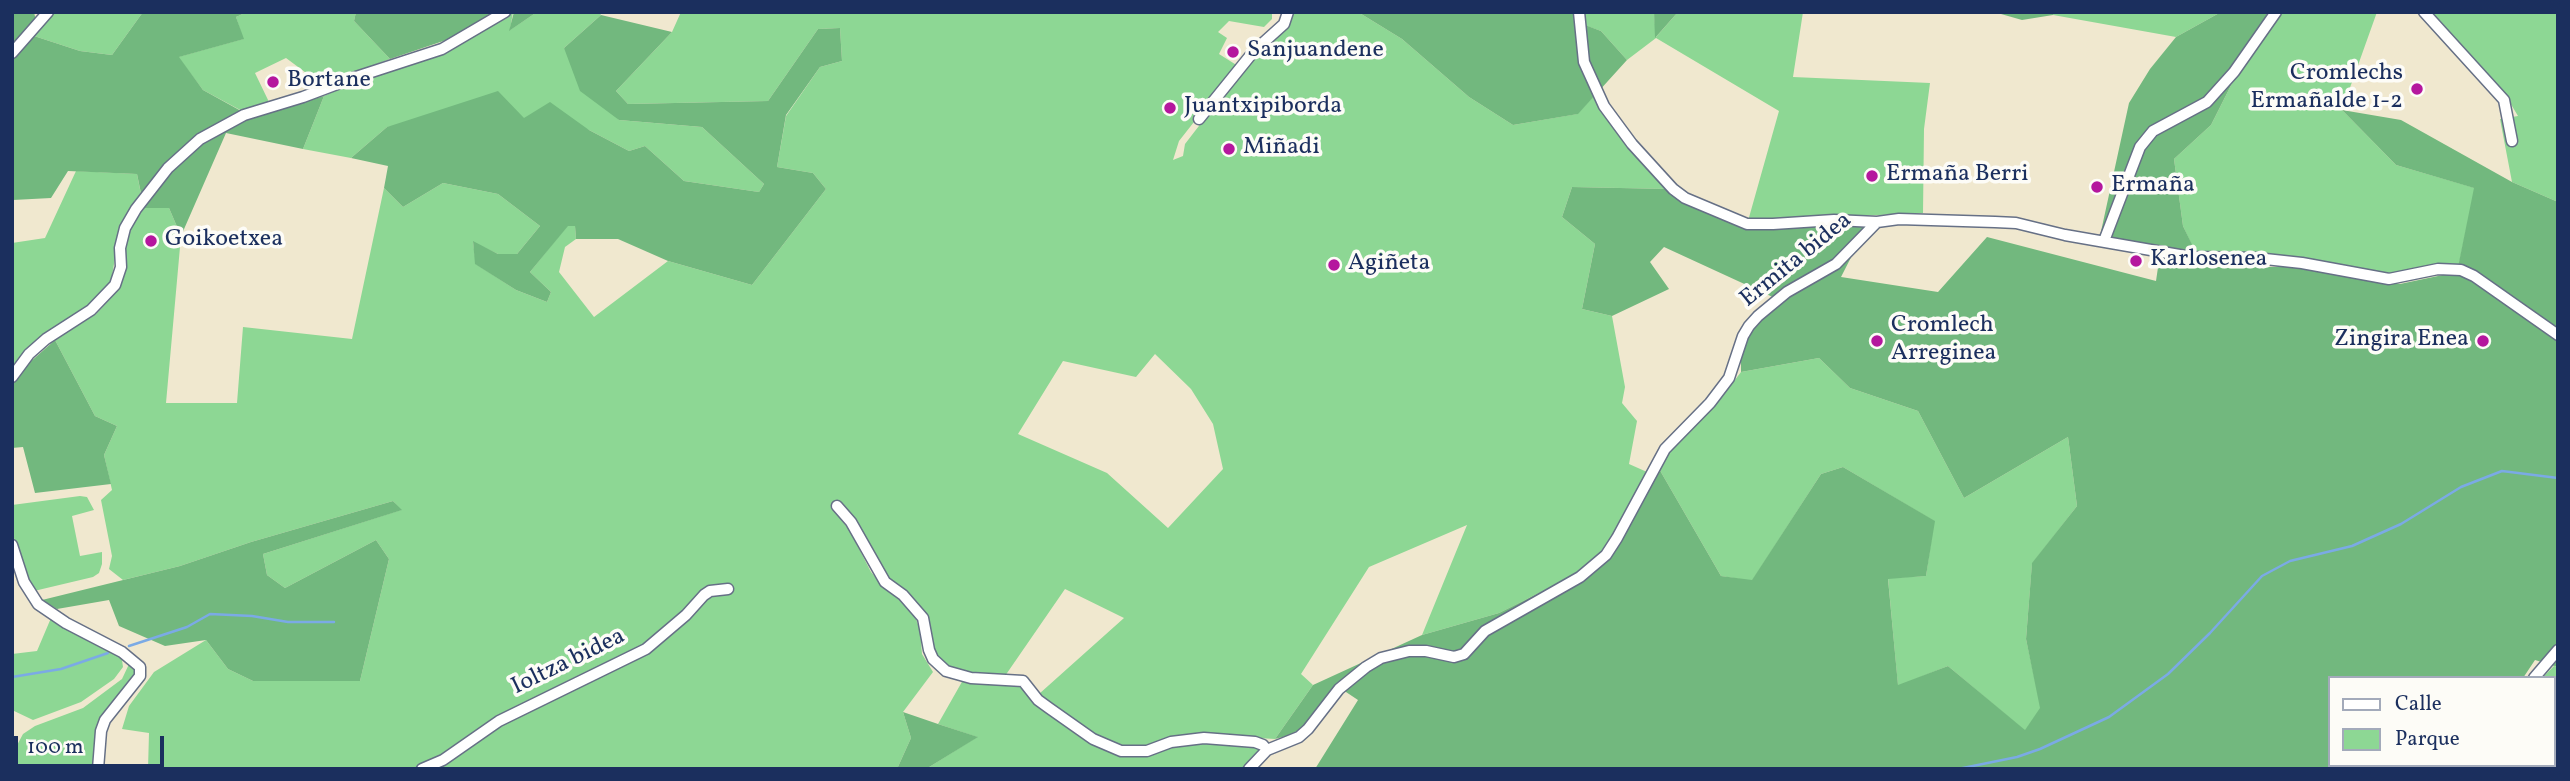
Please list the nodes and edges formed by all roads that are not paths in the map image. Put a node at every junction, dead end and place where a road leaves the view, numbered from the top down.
1 (48, 12) edge
2 (505, 12) edge
3 (1288, 12) edge
4 (1579, 12) edge
5 (2276, 12) edge
6 (2424, 12) edge
7 (12, 53) edge
8 (1199, 119) dead end
9 (2512, 141) dead end
10 (1877, 222) junction
11 (2104, 241) junction
12 (2558, 335) edge
13 (12, 377) edge
14 (837, 506) dead end
15 (12, 545) edge
16 (728, 589) dead end
17 (2558, 650) edge
18 (2536, 676) edge
19 (1267, 750) junction
20 (98, 769) edge
21 (422, 769) edge
22 (1248, 769) edge

1 - 7 street
2 - 13 street
3 - 8 street
4 - 10 street, Ermita bidea
5 - 11 street
6 - 9 street
10 - 11 street, Ermita bidea
10 - 19 street, Ermita bidea
11 - 12 street, Ermita bidea
14 - 19 street
15 - 20 street
16 - 21 street, Ioltza bidea
17 - 18 street
19 - 22 street

